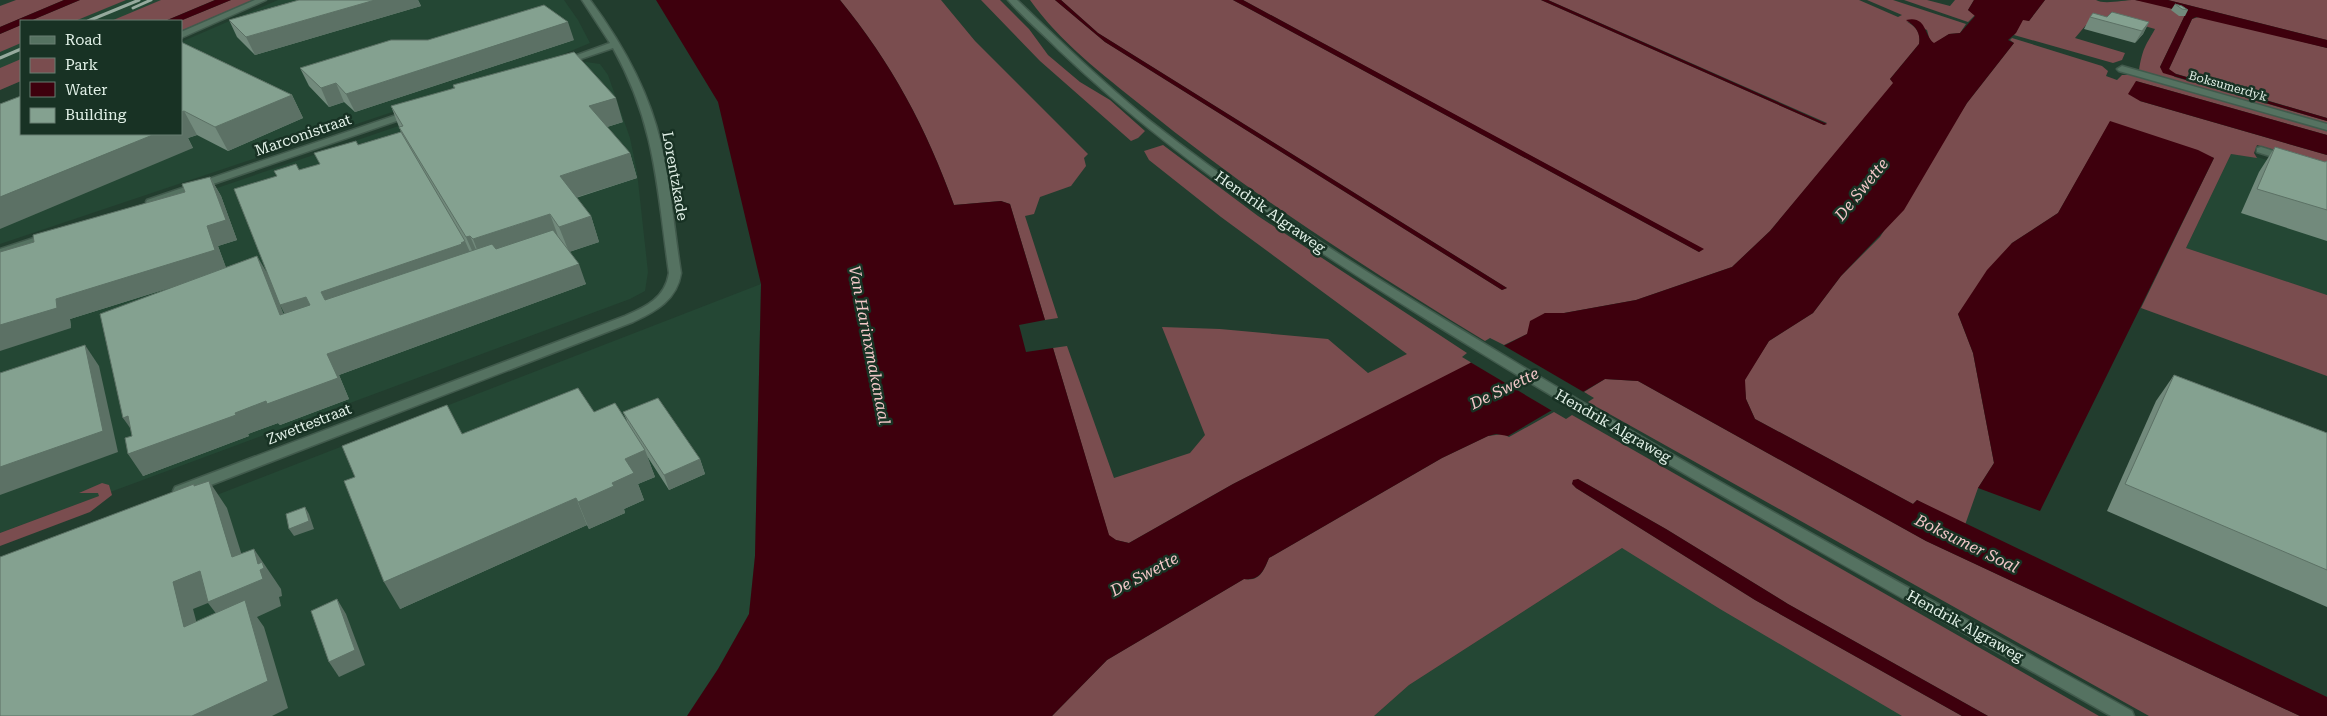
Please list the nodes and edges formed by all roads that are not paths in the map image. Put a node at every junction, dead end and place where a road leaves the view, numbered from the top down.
1 (262, 0) edge
2 (586, 0) edge
3 (1012, 0) edge
4 (182, 35) edge
5 (615, 44) junction
6 (549, 67) edge
7 (2122, 69) dead end
8 (426, 109) edge
9 (2327, 127) edge
10 (2261, 150) dead end
11 (2300, 162) edge
12 (142, 205) edge
13 (57, 234) edge
14 (0, 253) edge
15 (629, 319) joint
16 (165, 496) edge
17 (2126, 716) edge

1 - 4 street
2 - 5 street, Lorentzkade
3 - 17 street, Hendrik Algraweg
5 - 6 street
5 - 15 street, Lorentzkade
7 - 9 street, Boksumerdyk
8 - 12 street, Marconistraat
10 - 11 street
13 - 14 street
15 - 16 street, Zwettestraat

